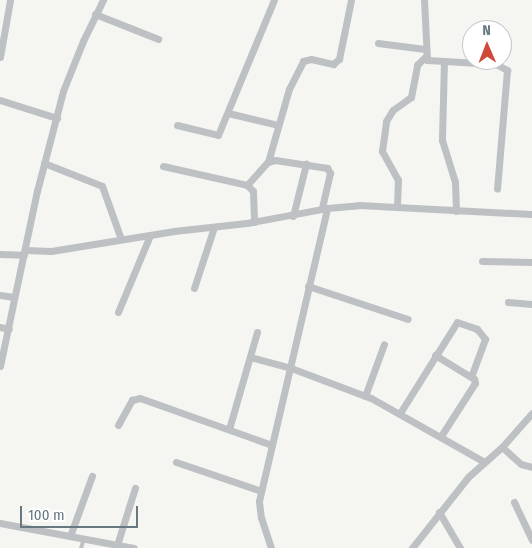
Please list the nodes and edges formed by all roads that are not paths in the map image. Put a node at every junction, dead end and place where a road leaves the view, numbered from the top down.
1 (10, 0) edge
2 (103, 0) edge
3 (274, 0) edge
4 (351, 0) edge
5 (424, 0) edge
6 (95, 14) junction
7 (158, 39) dead end
8 (378, 43) dead end
9 (426, 52) junction
10 (0, 57) edge
11 (444, 60) junction
12 (0, 100) edge
13 (228, 113) junction
14 (56, 118) junction
15 (177, 125) dead end
16 (278, 125) junction
17 (268, 162) junction
18 (44, 163) junction
19 (306, 164) junction
20 (163, 166) dead end
21 (247, 185) junction
22 (497, 189) dead end
23 (397, 207) junction
24 (325, 209) junction
25 (456, 211) junction
26 (532, 214) edge
27 (293, 216) junction
28 (254, 222) junction
29 (214, 227) junction
30 (150, 235) junction
31 (121, 239) junction
32 (25, 252) junction
33 (0, 254) edge
34 (482, 262) dead end
35 (532, 262) edge
36 (308, 286) junction
37 (194, 288) dead end
38 (0, 295) edge
39 (14, 297) junction
40 (508, 302) dead end
41 (532, 304) edge
42 (118, 312) dead end
43 (408, 319) dead end
44 (0, 327) edge
45 (9, 329) junction
46 (257, 332) dead end
47 (384, 344) dead end
48 (436, 354) junction
49 (250, 357) junction
50 (0, 366) edge
51 (292, 368) junction
52 (471, 377) junction
53 (365, 396) junction
54 (400, 413) junction
55 (532, 413) edge
56 (118, 425) dead end
57 (229, 429) junction
58 (441, 436) junction
59 (272, 445) junction
60 (502, 447) junction
61 (483, 461) junction
62 (176, 462) dead end
63 (532, 466) edge
64 (92, 476) dead end
65 (135, 488) dead end
66 (261, 491) junction
67 (514, 502) dead end
68 (439, 512) junction
69 (0, 523) edge
70 (70, 536) junction
71 (84, 539) junction
72 (532, 540) edge
73 (117, 545) junction
74 (81, 548) edge
75 (133, 548) edge
76 (271, 548) edge
77 (412, 548) edge
78 (460, 548) edge

1 - 10 street
2 - 6 street
3 - 13 street
4 - 16 street
5 - 9 street
6 - 7 street
6 - 14 street
8 - 9 street
9 - 11 street
9 - 23 street
11 - 22 street
11 - 25 street
12 - 14 street
13 - 15 street
13 - 16 street
14 - 18 street
16 - 17 street
17 - 19 street
17 - 21 street
18 - 31 street
18 - 32 street
19 - 24 street
19 - 27 street
20 - 21 street
21 - 28 street
23 - 24 street
23 - 25 street
24 - 27 street
24 - 36 street
25 - 26 street
27 - 28 street
28 - 29 street
29 - 30 street
29 - 37 street
30 - 31 street
30 - 42 street
31 - 32 street
32 - 33 street
32 - 39 street
34 - 35 street
36 - 43 street
36 - 51 street
38 - 39 street
39 - 45 street
40 - 41 street
44 - 45 street
45 - 50 street
46 - 49 street
47 - 53 street
48 - 52 street
48 - 52 street
48 - 54 street
49 - 51 street
49 - 57 street
51 - 53 street
51 - 59 street
52 - 58 street
53 - 54 street
54 - 58 street
55 - 60 street
56 - 57 street
57 - 59 street
58 - 61 street
59 - 66 street
60 - 61 street
60 - 63 street
61 - 68 street
62 - 66 street
64 - 70 street
65 - 73 street
66 - 76 street
67 - 72 street
68 - 77 street
68 - 78 street
69 - 70 street
70 - 71 street
71 - 73 street
71 - 74 lane
73 - 75 street

